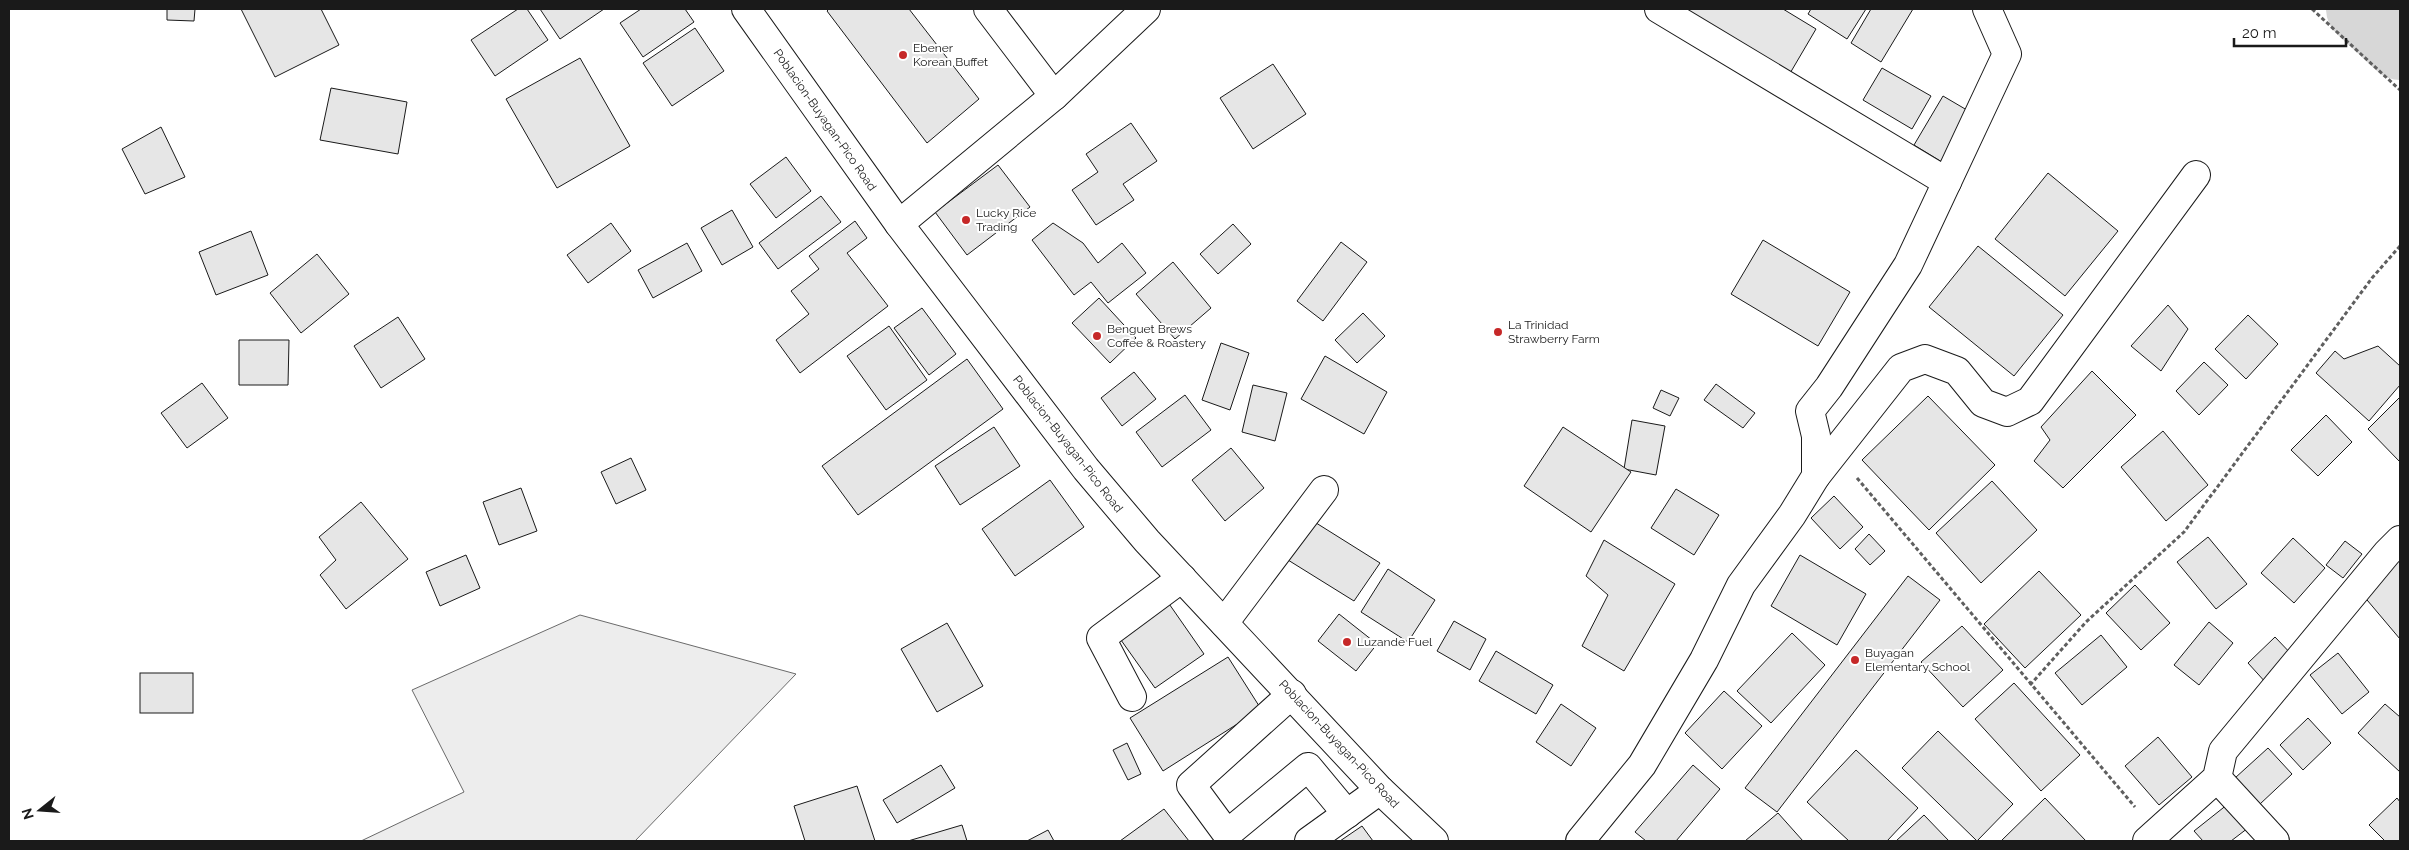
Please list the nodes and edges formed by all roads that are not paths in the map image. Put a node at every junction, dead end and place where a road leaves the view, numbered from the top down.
1 (746, 9) edge
2 (988, 9) edge
3 (1146, 9) edge
4 (1658, 9) edge
5 (1987, 9) edge
6 (1054, 96) junction
7 (2196, 175) dead end
8 (1947, 182) junction
9 (899, 224) junction
10 (1816, 476) junction
11 (1324, 490) dead end
12 (2400, 540) edge
13 (1182, 578) junction
14 (1224, 623) junction
15 (1292, 694) junction
16 (1132, 697) dead end
17 (1335, 741) junction
18 (1308, 767) junction
19 (2217, 778) junction
20 (1380, 790) junction
21 (1347, 814) junction
22 (2152, 837) edge
23 (1309, 841) edge
24 (1434, 841) edge
25 (1580, 841) edge
26 (2275, 841) edge

1 - 9 street, Poblacion-Buyagan-Pico Road
2 - 6 street
3 - 6 street
4 - 8 street
5 - 8 street
6 - 9 street
7 - 10 street
8 - 10 street
9 - 13 street, Poblacion-Buyagan-Pico Road
10 - 25 street
11 - 14 street
12 - 19 street
13 - 14 street, Poblacion-Buyagan-Pico Road
13 - 16 street
14 - 15 street, Poblacion-Buyagan-Pico Road
15 - 17 street, Poblacion-Buyagan-Pico Road
15 - 18 street
17 - 18 street
17 - 20 street, Poblacion-Buyagan-Pico Road
18 - 21 street
19 - 22 street
19 - 26 street
20 - 21 street
20 - 24 street, Poblacion-Buyagan-Pico Road
21 - 23 street

